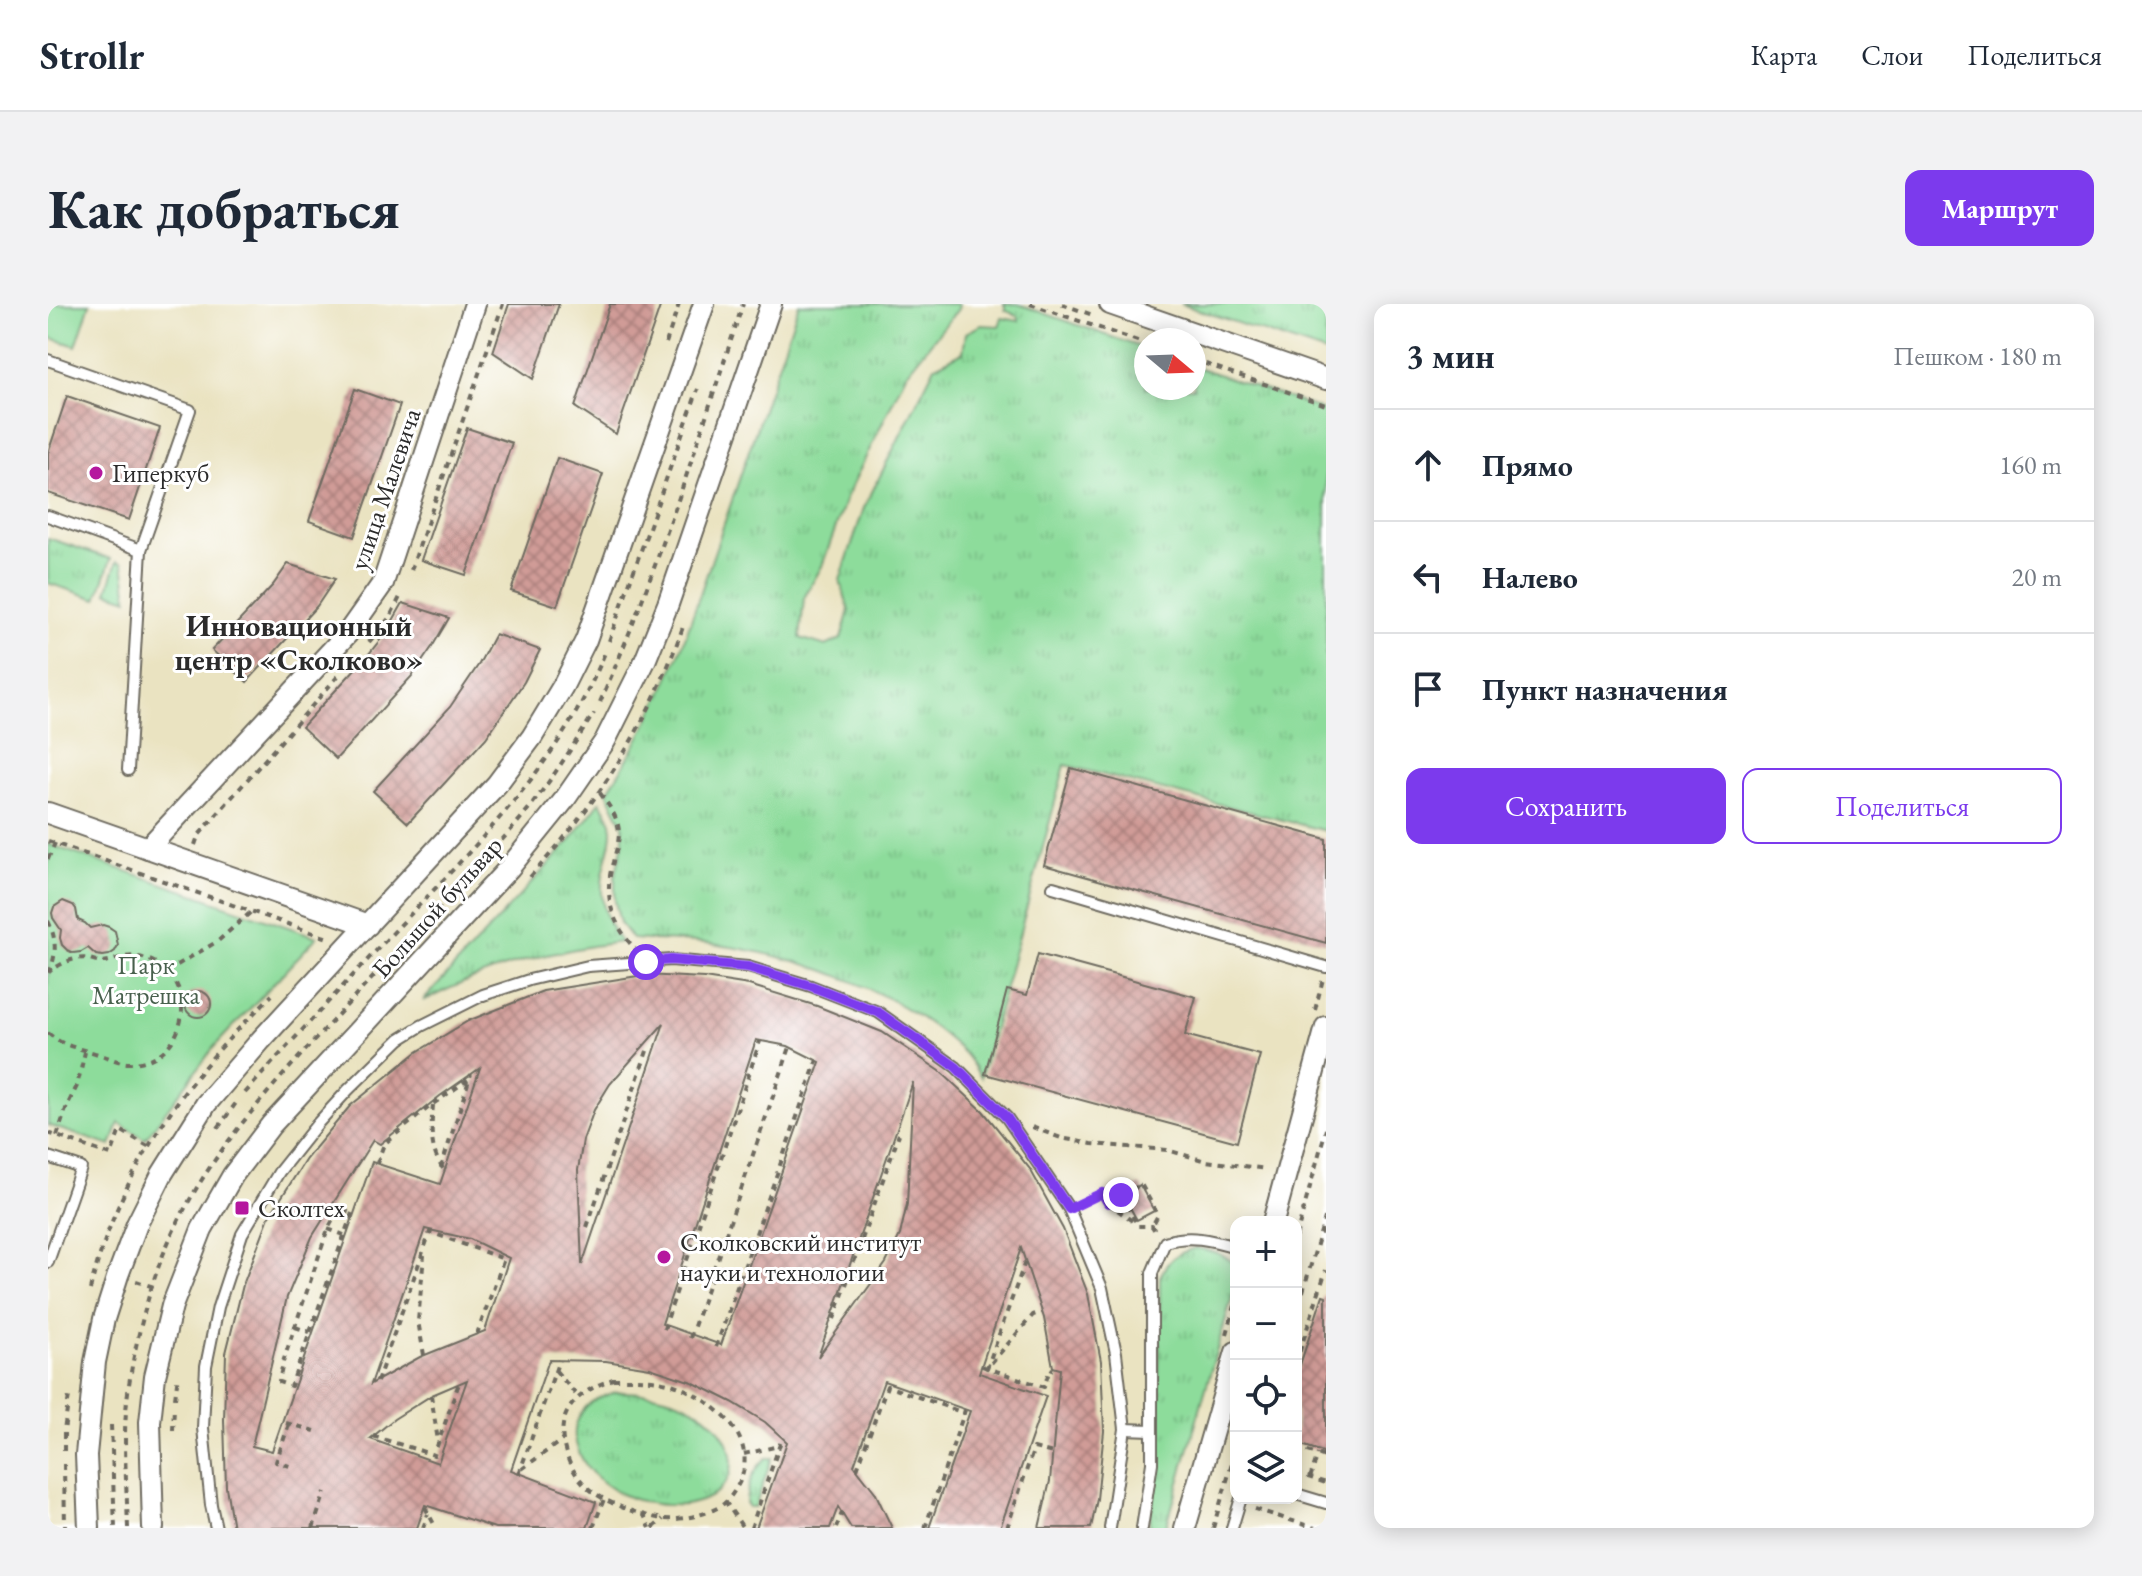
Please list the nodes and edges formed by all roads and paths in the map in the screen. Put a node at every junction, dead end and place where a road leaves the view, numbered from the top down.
1 (475, 304) edge
2 (704, 304) edge
3 (743, 304) edge
4 (771, 304) edge
5 (1030, 304) edge
6 (1110, 304) edge
7 (1134, 340) edge
8 (48, 360) edge
9 (1206, 364) edge
10 (1326, 379) edge
11 (1326, 405) edge
12 (48, 516) edge
13 (141, 550) junction
14 (128, 770) dead end
15 (600, 793) dead end
16 (48, 813) edge
17 (48, 841) edge
18 (55, 843) junction
19 (148, 848) junction
20 (48, 859) edge
21 (1053, 887) dead end
22 (252, 911) junction
23 (48, 921) edge
24 (368, 925) junction
25 (328, 938) dead end
26 (629, 942) dead end
27 (1326, 967) edge
28 (167, 971) junction
29 (49, 973) edge
30 (1326, 1027) edge
31 (48, 1033) edge
32 (760, 1041) dead end
33 (790, 1047) dead end
34 (648, 1048) dead end
35 (85, 1052) junction
36 (817, 1060) dead end
37 (433, 1102) junction
38 (1007, 1118) junction
39 (1326, 1129) edge
40 (48, 1133) edge
41 (899, 1134) dead end
42 (57, 1136) junction
43 (148, 1146) dead end
44 (48, 1157) edge
45 (377, 1163) dead end
46 (1275, 1170) dead end
47 (1122, 1196) junction
48 (1108, 1203) junction
49 (1069, 1209) junction
50 (1326, 1214) edge
51 (1275, 1216) edge
52 (1302, 1216) edge
53 (1138, 1226) junction
54 (1152, 1226) junction
55 (587, 1227) dead end
56 (328, 1229) junction
57 (344, 1235) junction
58 (1319, 1240) junction
59 (427, 1241) junction
60 (1165, 1242) junction
61 (1326, 1242) edge
62 (1230, 1245) edge
63 (48, 1262) edge
64 (1025, 1262) dead end
65 (1326, 1270) edge
66 (1302, 1295) edge
67 (1042, 1312) dead end
68 (834, 1319) dead end
69 (295, 1327) junction
70 (664, 1329) dead end
71 (310, 1332) junction
72 (477, 1334) dead end
73 (690, 1338) dead end
74 (716, 1347) dead end
75 (424, 1355) dead end
76 (559, 1360) dead end
77 (1234, 1360) edge
78 (1297, 1360) edge
79 (985, 1367) junction
80 (555, 1370) junction
81 (1053, 1370) dead end
82 (377, 1382) dead end
83 (459, 1383) dead end
84 (431, 1395) dead end
85 (578, 1397) junction
86 (1125, 1429) junction
87 (1152, 1430) junction
88 (315, 1431) dead end
89 (373, 1436) dead end
90 (782, 1438) dead end
91 (562, 1440) junction
92 (438, 1444) junction
93 (779, 1446) junction
94 (1302, 1449) edge
95 (1053, 1453) dead end
96 (744, 1454) junction
97 (1318, 1454) junction
98 (1326, 1457) edge
99 (290, 1466) dead end
100 (857, 1469) dead end
101 (1230, 1470) edge
102 (1302, 1475) edge
103 (1310, 1478) junction
104 (1326, 1483) edge
105 (325, 1492) dead end
106 (1302, 1496) edge
107 (604, 1499) junction
108 (725, 1501) junction
109 (1326, 1503) edge
110 (1239, 1504) edge
111 (425, 1507) dead end
112 (1255, 1509) dead end
113 (643, 1513) junction
114 (842, 1513) dead end
115 (428, 1514) junction
116 (663, 1519) junction
117 (89, 1528) edge
118 (128, 1528) edge
119 (153, 1528) edge
120 (216, 1528) edge
121 (313, 1528) edge
122 (423, 1528) edge
123 (436, 1528) edge
124 (593, 1528) edge
125 (651, 1528) edge
126 (743, 1528) edge
127 (751, 1528) edge
128 (836, 1528) edge
129 (925, 1528) edge
130 (1007, 1528) edge
131 (1110, 1528) edge
132 (1142, 1528) edge
133 (1185, 1528) edge
134 (1213, 1528) edge
135 (1232, 1528) edge
136 (1315, 1528) edge

1 - 19 street, улица Малевича
2 - 24 street, Большой бульвар
3 - 118 path
4 - 119 street, Большой бульвар
5 - 7 path
6 - 10 street
8 - 13 lane
9 - 11 path
12 - 13 lane
13 - 14 lane
15 - 26 path
16 - 19 street
17 - 18 path
18 - 20 path
18 - 22 path
19 - 24 street
21 - 27 lane
22 - 25 path
22 - 28 path
23 - 29 path
24 - 117 street, Большой бульвар
28 - 29 path
28 - 35 path
30 - 51 street
31 - 35 path
32 - 70 path
33 - 73 path
34 - 55 path
35 - 42 path
36 - 74 path
37 - 37 path
37 - 45 path
38 - 46 path
38 - 49 lane
38 - 120 lane
39 - 52 path
40 - 42 path
41 - 68 path
42 - 43 path
44 - 63 lane
47 - 48 path
47 - 53 path
47 - 54 path
48 - 49 path
48 - 53 path
49 - 86 lane
50 - 58 path
53 - 54 path
54 - 60 path
56 - 57 path
56 - 57 path
56 - 69 path
57 - 71 path
58 - 61 path
58 - 66 path
59 - 72 path
59 - 75 path
59 - 82 path
60 - 62 lane
60 - 87 lane
64 - 79 path
65 - 78 path
67 - 79 path
69 - 71 path
69 - 71 path
76 - 80 path
77 - 133 street
79 - 81 path
80 - 85 path
80 - 91 path
83 - 92 path
84 - 92 path
85 - 91 path
85 - 96 path
86 - 87 lane
86 - 131 lane
87 - 132 lane
88 - 99 path
89 - 92 path
90 - 93 path
91 - 107 path
93 - 96 path
93 - 127 path
94 - 97 path
95 - 130 path
96 - 108 path
97 - 98 path
97 - 103 path
100 - 129 path
101 - 134 path
102 - 103 path
103 - 104 path
105 - 121 path
106 - 109 lane
107 - 113 path
107 - 124 path
108 - 116 path
108 - 126 path
110 - 135 lane
111 - 115 path
112 - 136 path
113 - 116 path
113 - 125 path
114 - 128 path
115 - 122 path
115 - 123 path
116 - 125 path

